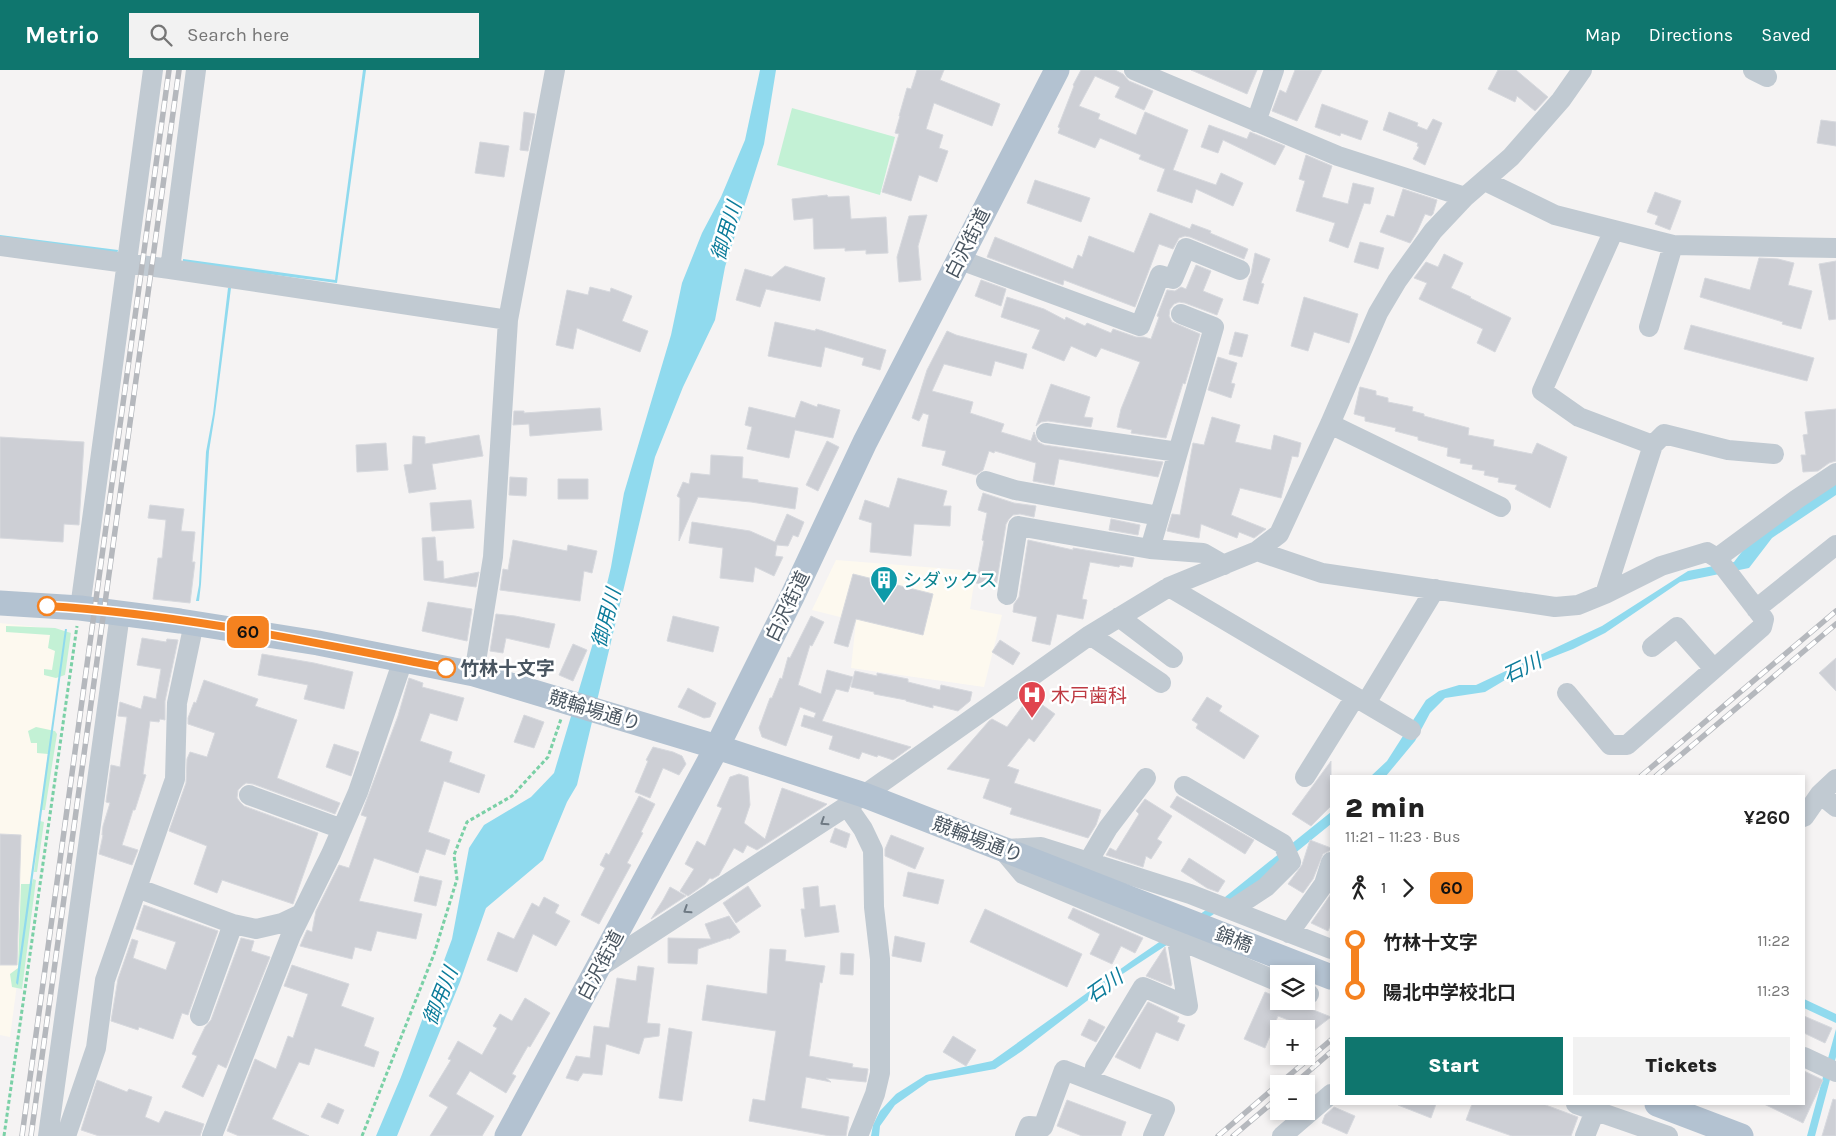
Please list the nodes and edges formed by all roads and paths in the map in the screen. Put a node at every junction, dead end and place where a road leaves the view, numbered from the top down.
1 (153, 70) edge
2 (196, 70) edge
3 (556, 70) edge
4 (1056, 70) edge
5 (1134, 70) edge
6 (1274, 70) edge
7 (1582, 70) edge
8 (1256, 122) junction
9 (1484, 181) junction
10 (1465, 197) junction
11 (1614, 230) junction
12 (1673, 245) junction
13 (0, 246) edge
14 (1836, 248) edge
15 (958, 259) junction
16 (127, 263) junction
17 (170, 269) junction
18 (1240, 270) dead end
19 (1181, 314) dead end
20 (508, 320) junction
21 (1649, 328) dead end
22 (1330, 424) junction
23 (1046, 433) dead end
24 (1653, 445) junction
25 (1178, 452) junction
26 (1774, 454) dead end
27 (1836, 473) edge
28 (986, 481) dead end
29 (1501, 507) dead end
30 (1159, 516) junction
31 (1836, 545) edge
32 (1150, 549) junction
33 (1256, 552) junction
34 (1717, 558) junction
35 (1224, 565) junction
36 (1169, 587) junction
37 (1435, 589) junction
38 (1605, 594) junction
39 (1007, 595) dead end
40 (0, 603) edge
41 (80, 608) junction
42 (1756, 609) junction
43 (120, 614) junction
44 (1118, 617) junction
45 (194, 623) junction
46 (1090, 635) junction
47 (1652, 647) dead end
48 (1173, 658) dead end
49 (403, 660) junction
50 (1714, 669) junction
51 (474, 674) junction
52 (1161, 683) dead end
53 (1567, 692) dead end
54 (1361, 700) junction
55 (566, 701) junction
56 (1411, 730) dead end
57 (717, 747) junction
58 (1305, 777) dead end
59 (1146, 778) dead end
60 (1836, 778) edge
61 (1184, 786) dead end
62 (1820, 794) junction
63 (249, 795) dead end
64 (856, 800) junction
65 (1836, 807) edge
66 (1805, 816) edge
67 (342, 829) junction
68 (1002, 849) junction
69 (1088, 862) junction
70 (1330, 865) edge
71 (137, 888) junction
72 (1137, 902) joint
73 (1231, 910) junction
74 (301, 914) junction
75 (233, 924) junction
76 (1289, 933) junction
77 (1177, 940) junction
78 (1330, 949) edge
79 (598, 968) junction
80 (1330, 977) edge
81 (1270, 978) edge
82 (200, 1016) dead end
83 (1805, 1057) edge
84 (1095, 1067) dead end
85 (1836, 1072) edge
86 (1330, 1095) edge
87 (1579, 1105) edge
88 (1661, 1105) edge
89 (1595, 1111) junction
90 (4, 1136) edge
91 (48, 1136) edge
92 (66, 1136) edge
93 (212, 1136) edge
94 (362, 1136) edge
95 (507, 1136) edge
96 (858, 1136) edge
97 (1025, 1136) edge
98 (1153, 1136) edge
99 (1282, 1136) edge
100 (1585, 1136) edge
101 (1668, 1136) edge
102 (1741, 1136) edge

1 - 16 street
2 - 17 street
3 - 20 street
4 - 15 main road, 白沢街道
5 - 8 street
6 - 8 street
7 - 9 street
8 - 10 street
9 - 10 street
9 - 11 street
10 - 22 street
11 - 12 street
11 - 24 street
12 - 14 street
12 - 21 street
13 - 16 street
15 - 18 street
15 - 57 main road, 白沢街道
16 - 17 street
16 - 41 street
17 - 20 street
19 - 25 street
20 - 51 street
22 - 29 street
22 - 33 street
23 - 25 street
24 - 26 street
24 - 38 street
25 - 30 street
27 - 34 street
28 - 30 street
30 - 32 street
31 - 42 street
32 - 35 street
32 - 39 street
33 - 35 street
33 - 37 street
34 - 38 street
34 - 42 street
35 - 36 street
36 - 44 street
36 - 54 street
37 - 38 street
37 - 54 street
40 - 41 main road, 競輪場通り
41 - 43 main road, 競輪場通り
41 - 90 path
42 - 50 street
43 - 45 main road, 競輪場通り
43 - 91 street
44 - 46 street
44 - 48 street
45 - 49 main road, 競輪場通り
45 - 71 street
46 - 52 street
46 - 64 street
47 - 50 street
49 - 51 main road, 競輪場通り
49 - 67 street
50 - 53 street
51 - 55 main road, 競輪場通り
54 - 56 street
54 - 58 street
55 - 57 main road, 競輪場通り
55 - 94 path
57 - 64 main road, 競輪場通り
57 - 79 main road, 白沢街道
59 - 69 street
60 - 62 street
61 - 73 street
62 - 65 street
62 - 66 street
63 - 67 street
64 - 68 main road, 競輪場通り
64 -> 79 street
64 - 96 street
67 - 74 street
68 - 69 street
68 - 72 main road, 競輪場通り
68 - 77 street
69 - 73 street
70 - 76 street
71 - 75 street
71 - 92 street
72 - 80 main road, 錦橋
73 - 76 street
74 - 75 street
74 - 93 street
75 - 82 street
76 - 78 street
77 - 81 street
77 - 84 street
79 - 95 main road, 白沢街道
83 - 85 street
86 - 99 street
87 - 89 street
88 - 102 main road
89 - 100 street
89 - 101 street
97 - 98 street

